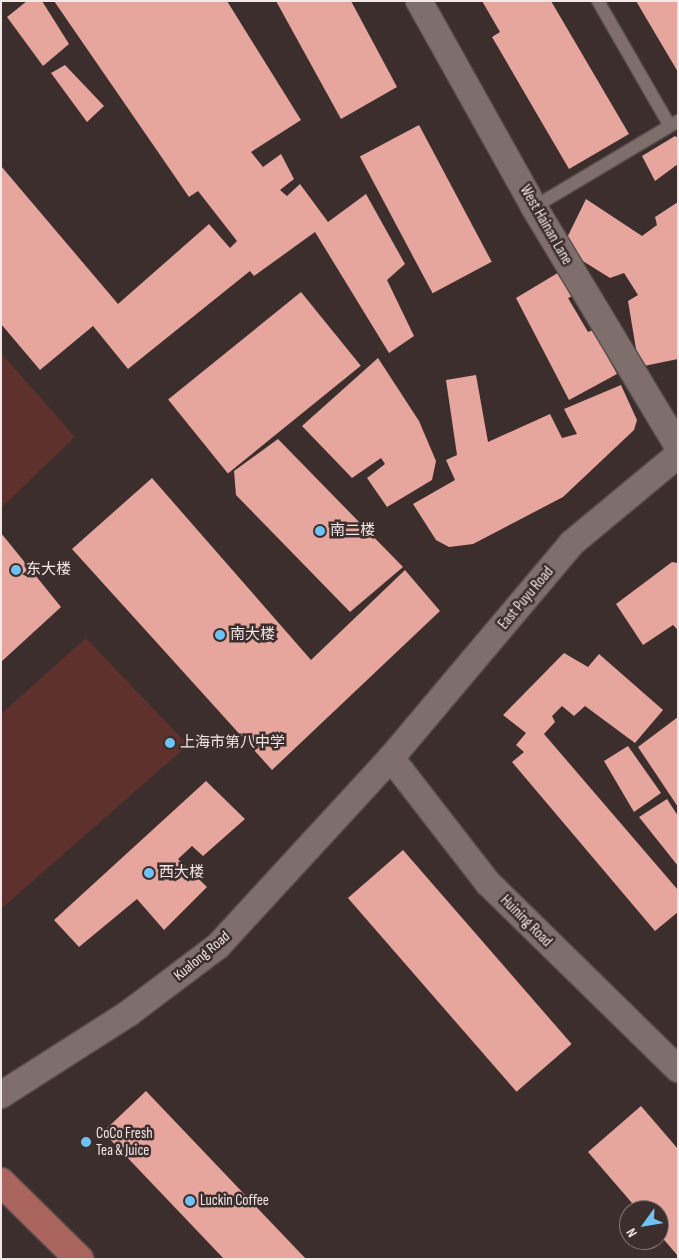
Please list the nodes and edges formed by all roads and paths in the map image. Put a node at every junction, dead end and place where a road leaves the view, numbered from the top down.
1 (419, 1) edge
2 (598, 1) edge
3 (674, 123) edge
4 (534, 207) junction
5 (678, 446) edge
6 (678, 455) edge
7 (391, 758) junction
8 (678, 1069) edge
9 (1, 1095) edge
10 (1, 1182) edge
11 (79, 1259) edge

1 - 4 street, West Hainan Lane
2 - 3 lane
3 - 4 lane
4 - 5 street, West Hainan Lane
6 - 7 street, East Puyu Road
7 - 8 street, Huining Road
7 - 9 street, Kualong Road
10 - 11 main road

